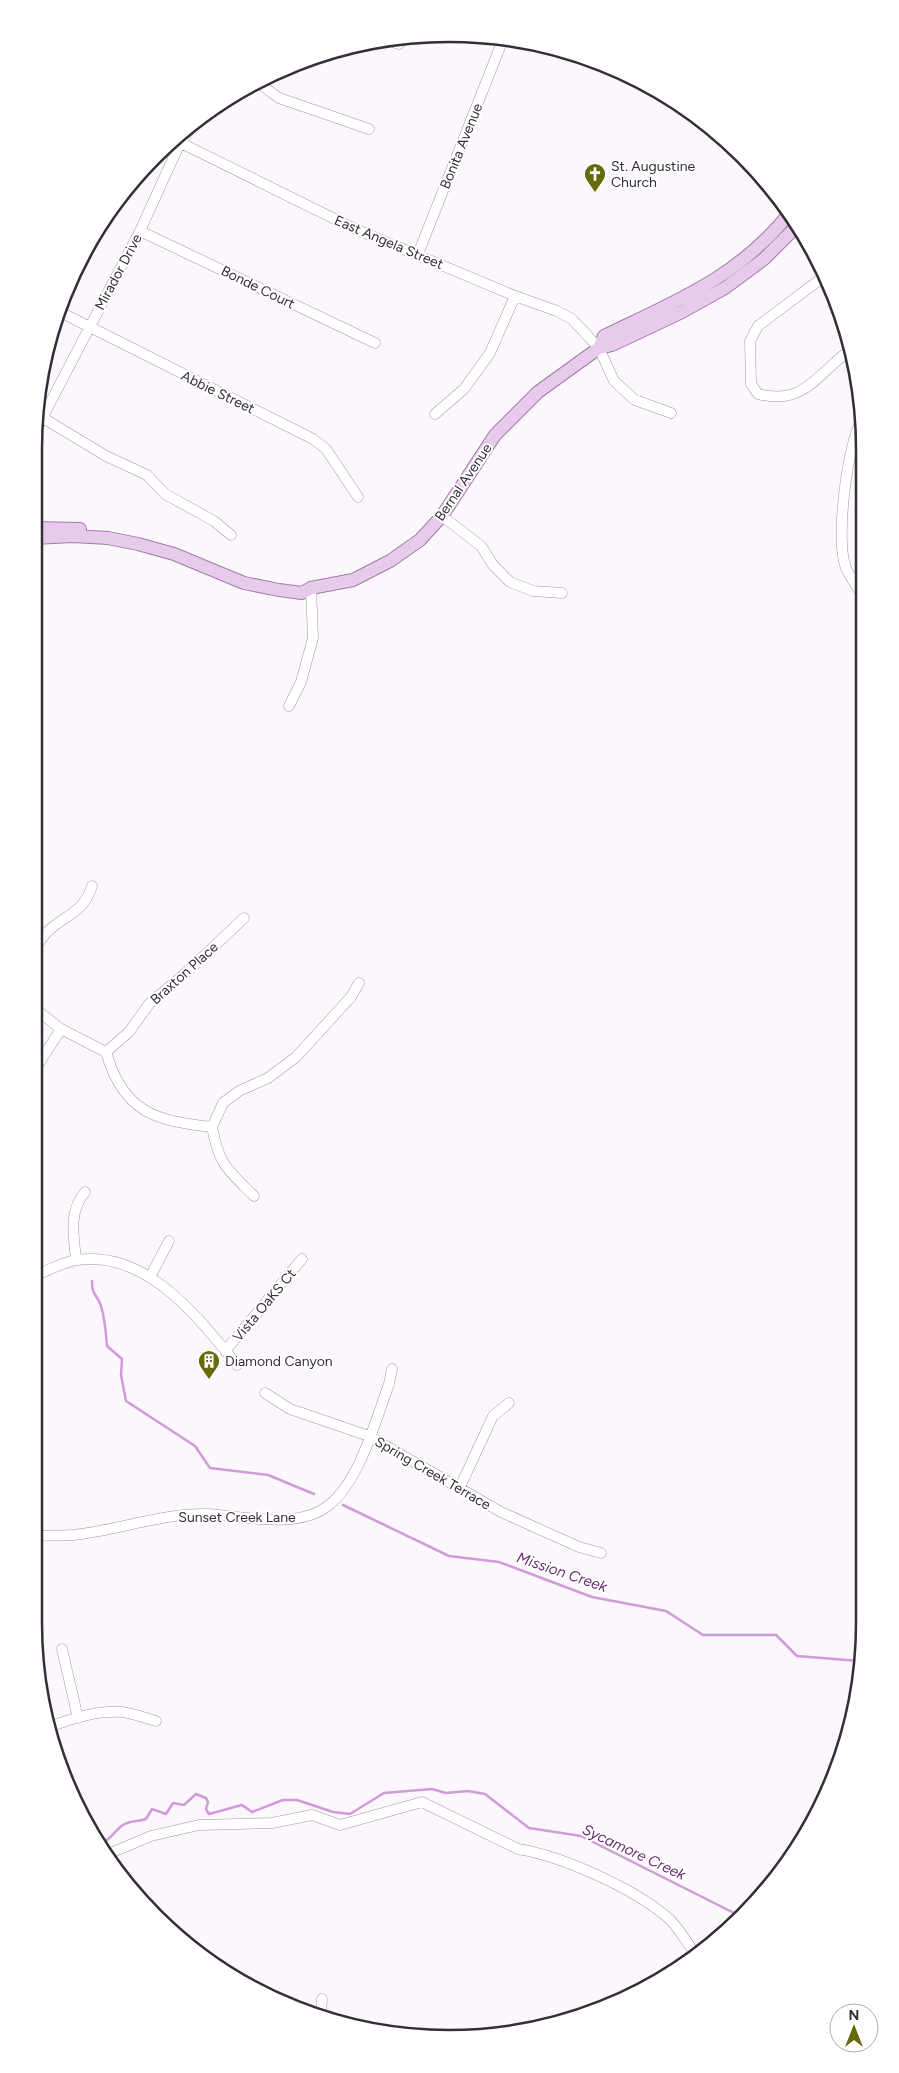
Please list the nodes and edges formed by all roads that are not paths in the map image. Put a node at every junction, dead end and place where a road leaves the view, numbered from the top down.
1 (501, 46) edge
2 (264, 87) edge
3 (368, 130) dead end
4 (181, 144) edge
5 (173, 152) edge
6 (785, 219) edge
7 (792, 230) edge
8 (140, 231) junction
9 (418, 254) junction
10 (820, 280) edge
11 (515, 296) junction
12 (65, 315) edge
13 (89, 328) junction
14 (375, 343) dead end
15 (599, 348) junction
16 (845, 354) edge
17 (671, 413) dead end
18 (435, 414) dead end
19 (44, 417) edge
20 (43, 423) edge
21 (856, 437) edge
22 (358, 497) dead end
23 (442, 516) junction
24 (42, 528) edge
25 (231, 535) dead end
26 (42, 538) edge
27 (856, 584) edge
28 (310, 588) junction
29 (562, 593) dead end
30 (289, 706) dead end
31 (92, 886) dead end
32 (244, 918) dead end
33 (42, 938) edge
34 (359, 982) dead end
35 (42, 1014) edge
36 (61, 1029) junction
37 (106, 1052) junction
38 (42, 1059) edge
39 (212, 1127) junction
40 (85, 1192) dead end
41 (254, 1196) dead end
42 (169, 1241) dead end
43 (302, 1259) dead end
44 (76, 1260) junction
45 (42, 1273) edge
46 (150, 1277) junction
47 (225, 1351) junction
48 (237, 1365) dead end
49 (392, 1369) dead end
50 (265, 1393) dead end
51 (509, 1403) dead end
52 (369, 1436) junction
53 (460, 1487) junction
54 (42, 1536) edge
55 (601, 1553) dead end
56 (62, 1649) dead end
57 (78, 1718) junction
58 (156, 1721) dead end
59 (55, 1725) edge
60 (112, 1852) edge
61 (692, 1950) edge
62 (322, 1999) dead end
63 (322, 2010) edge

1 - 9 street, Bonita Avenue
2 - 3 street
4 - 9 street, East Angela Street
5 - 8 street, Mirador Drive
6 - 15 main road, Bernal Avenue
7 - 15 main road, Bernal Avenue
8 - 13 street, Mirador Drive
8 - 14 street, Bonde Court
9 - 11 street, East Angela Street
10 - 16 street
11 - 15 street, East Angela Street
11 - 18 street
12 - 13 street, Abbie Street
13 - 19 street, Mirador Drive
13 - 22 street, Abbie Street
15 - 17 street, East Angela Street
15 - 23 main road, Bernal Avenue
20 - 25 street
21 - 27 street
23 - 28 main road, Bernal Avenue
23 - 29 street
24 - 28 main road, Bernal Avenue
26 - 28 main road, Bernal Avenue
28 - 30 street
31 - 33 street
32 - 37 street, Braxton Place
34 - 39 street
35 - 36 street
36 - 37 street
36 - 38 street
37 - 39 street
39 - 41 street
40 - 44 street
42 - 46 street
43 - 47 street, Vista OaKS Ct
44 - 45 street
44 - 46 street
46 - 47 street
47 - 48 street
49 - 52 street, Sunset Creek Lane
50 - 52 street, Spring Creek Terrace
51 - 53 street
52 - 53 street, Spring Creek Terrace
52 - 54 street, Sunset Creek Lane
53 - 55 street, Spring Creek Terrace
56 - 57 street
57 - 58 street
57 - 59 street
60 - 61 street
62 - 63 street

